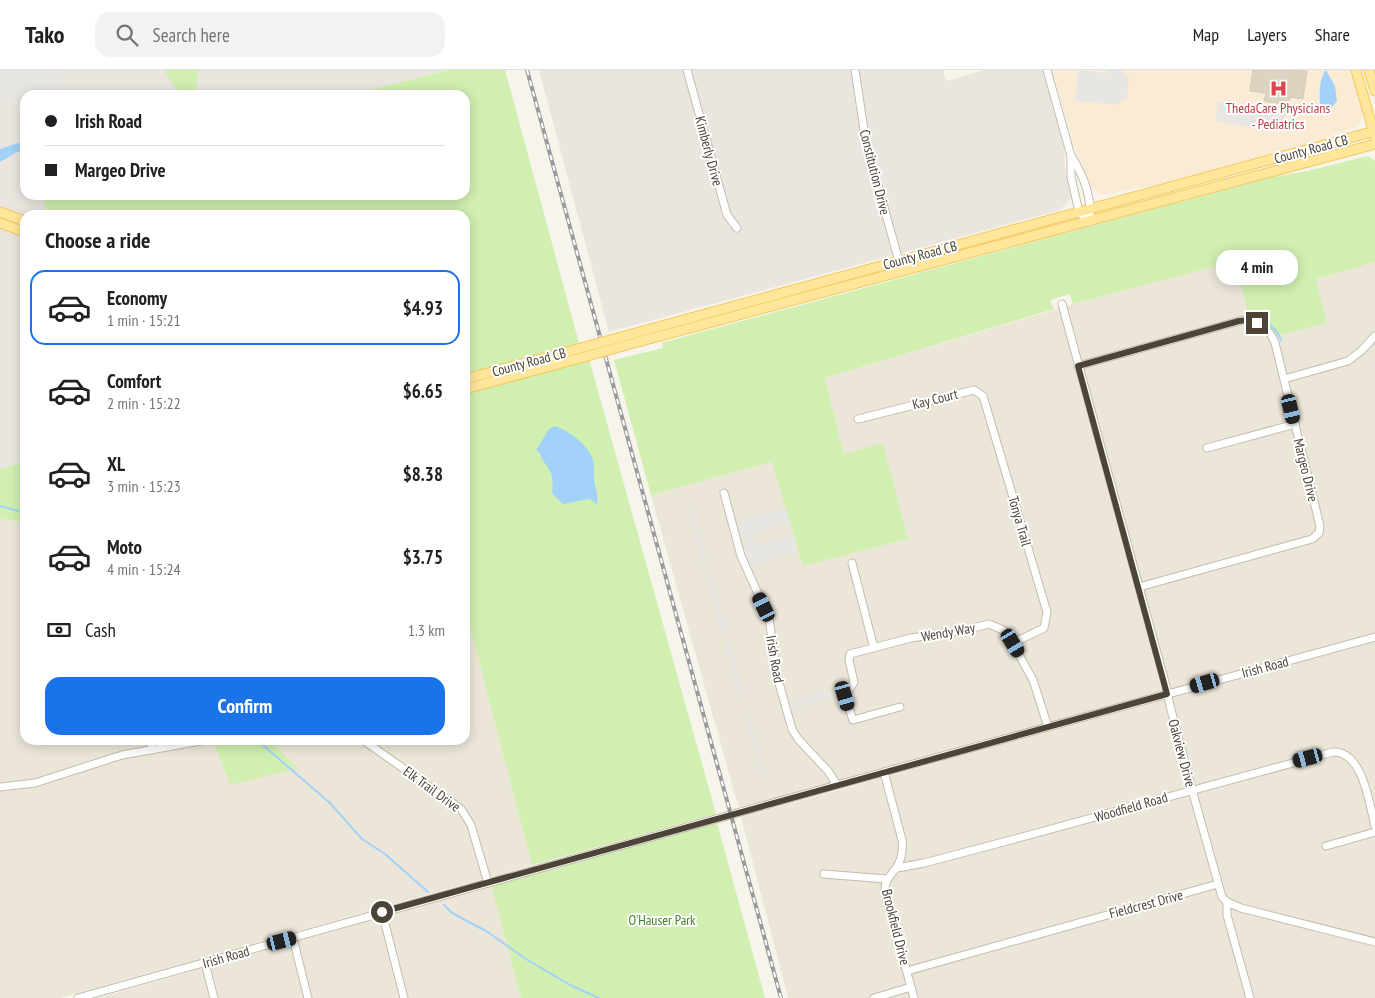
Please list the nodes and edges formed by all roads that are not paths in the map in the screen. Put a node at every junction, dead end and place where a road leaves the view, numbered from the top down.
1 (687, 70) edge
2 (855, 70) edge
3 (1047, 70) edge
4 (1356, 70) edge
5 (1369, 70) edge
6 (1375, 91) edge
7 (1375, 133) edge
8 (1375, 144) edge
9 (1071, 156) junction
10 (1092, 208) junction
11 (0, 212) edge
12 (1079, 212) junction
13 (20, 219) edge
14 (1089, 222) junction
15 (0, 223) edge
16 (737, 228) dead end
17 (20, 230) edge
18 (898, 260) junction
19 (902, 272) junction
20 (1062, 304) dead end
21 (1375, 336) edge
22 (622, 342) junction
23 (583, 352) junction
24 (1078, 366) junction
25 (470, 378) edge
26 (1284, 379) junction
27 (470, 387) edge
28 (970, 391) joint
29 (858, 419) dead end
30 (1295, 424) junction
31 (1207, 448) dead end
32 (724, 493) dead end
33 (852, 563) dead end
34 (1139, 586) junction
35 (1375, 637) edge
36 (1013, 643) junction
37 (874, 648) junction
38 (1167, 694) junction
39 (900, 708) dead end
40 (1048, 727) junction
41 (151, 745) edge
42 (172, 745) edge
43 (372, 745) edge
44 (152, 748) junction
45 (884, 772) junction
46 (837, 785) junction
47 (0, 786) edge
48 (1192, 790) junction
49 (1375, 826) edge
50 (1375, 832) edge
51 (1326, 846) dead end
52 (896, 868) junction
53 (824, 874) dead end
54 (886, 879) junction
55 (488, 883) junction
56 (1218, 884) junction
57 (1227, 902) junction
58 (382, 912) junction
59 (292, 938) junction
60 (1375, 942) edge
61 (205, 963) junction
62 (907, 971) junction
63 (912, 988) junction
64 (81, 998) edge
65 (214, 998) edge
66 (308, 998) edge
67 (404, 998) edge
68 (874, 998) edge
69 (914, 998) edge
70 (1250, 998) edge

1 - 16 street, Kimberly Drive
2 - 18 street, Constitution Drive
3 - 9 street
4 - 7 main road
5 - 6 main road
7 - 10 main road, County Road CB
8 - 14 main road, County Road CB
9 - 10 street
9 - 12 street
10 - 12 main road, County Road CB
10 - 14 street
11 - 13 main road
12 - 14 street
12 - 18 main road, County Road CB
14 - 19 main road, County Road CB
15 - 17 main road
18 - 19 street, Constitution Drive
18 - 22 main road, County Road CB
19 - 22 main road, County Road CB
20 - 24 street, Oakview Drive
21 - 26 street
22 - 23 main road, County Road CB, bridge
23 - 25 main road, County Road CB
23 - 27 main road, County Road CB
24 - 26 street, Margeo Drive
24 - 34 street, Oakview Drive
26 - 30 street, Margeo Drive
28 - 29 street, Kay Court
28 - 36 street, Tonya Trail
30 - 31 street
30 - 34 street, Margeo Drive
32 - 46 street, Irish Road
33 - 37 street
34 - 38 street, Oakview Drive
35 - 38 street, Irish Road
36 - 37 street, Wendy Way
36 - 40 street, Wendy Way
37 - 39 street, Wendy Way
38 - 40 street, Irish Road
38 - 48 street, Oakview Drive
40 - 45 street, Irish Road
41 - 44 street
42 - 44 street
43 - 55 street, Elk Trail Drive
44 - 47 street
45 - 46 street, Irish Road
45 - 52 street, Brookfield Drive
46 - 55 street, Irish Road
48 - 49 street, Woodfield Road
48 - 52 street, Woodfield Road
48 - 56 street, Oakview Drive
50 - 51 street
52 - 54 street, Brookfield Drive
53 - 54 street
54 - 62 street, Brookfield Drive
55 - 58 street, Irish Road
56 - 57 street
56 - 62 street, Fieldcrest Drive
57 - 60 street
57 - 70 street
58 - 59 street, Irish Road
58 - 67 street
59 - 61 street, Irish Road
59 - 66 street
61 - 64 street, Irish Road
61 - 65 street
62 - 63 street, Brookfield Drive
63 - 68 street
63 - 69 street, Brookfield Drive

